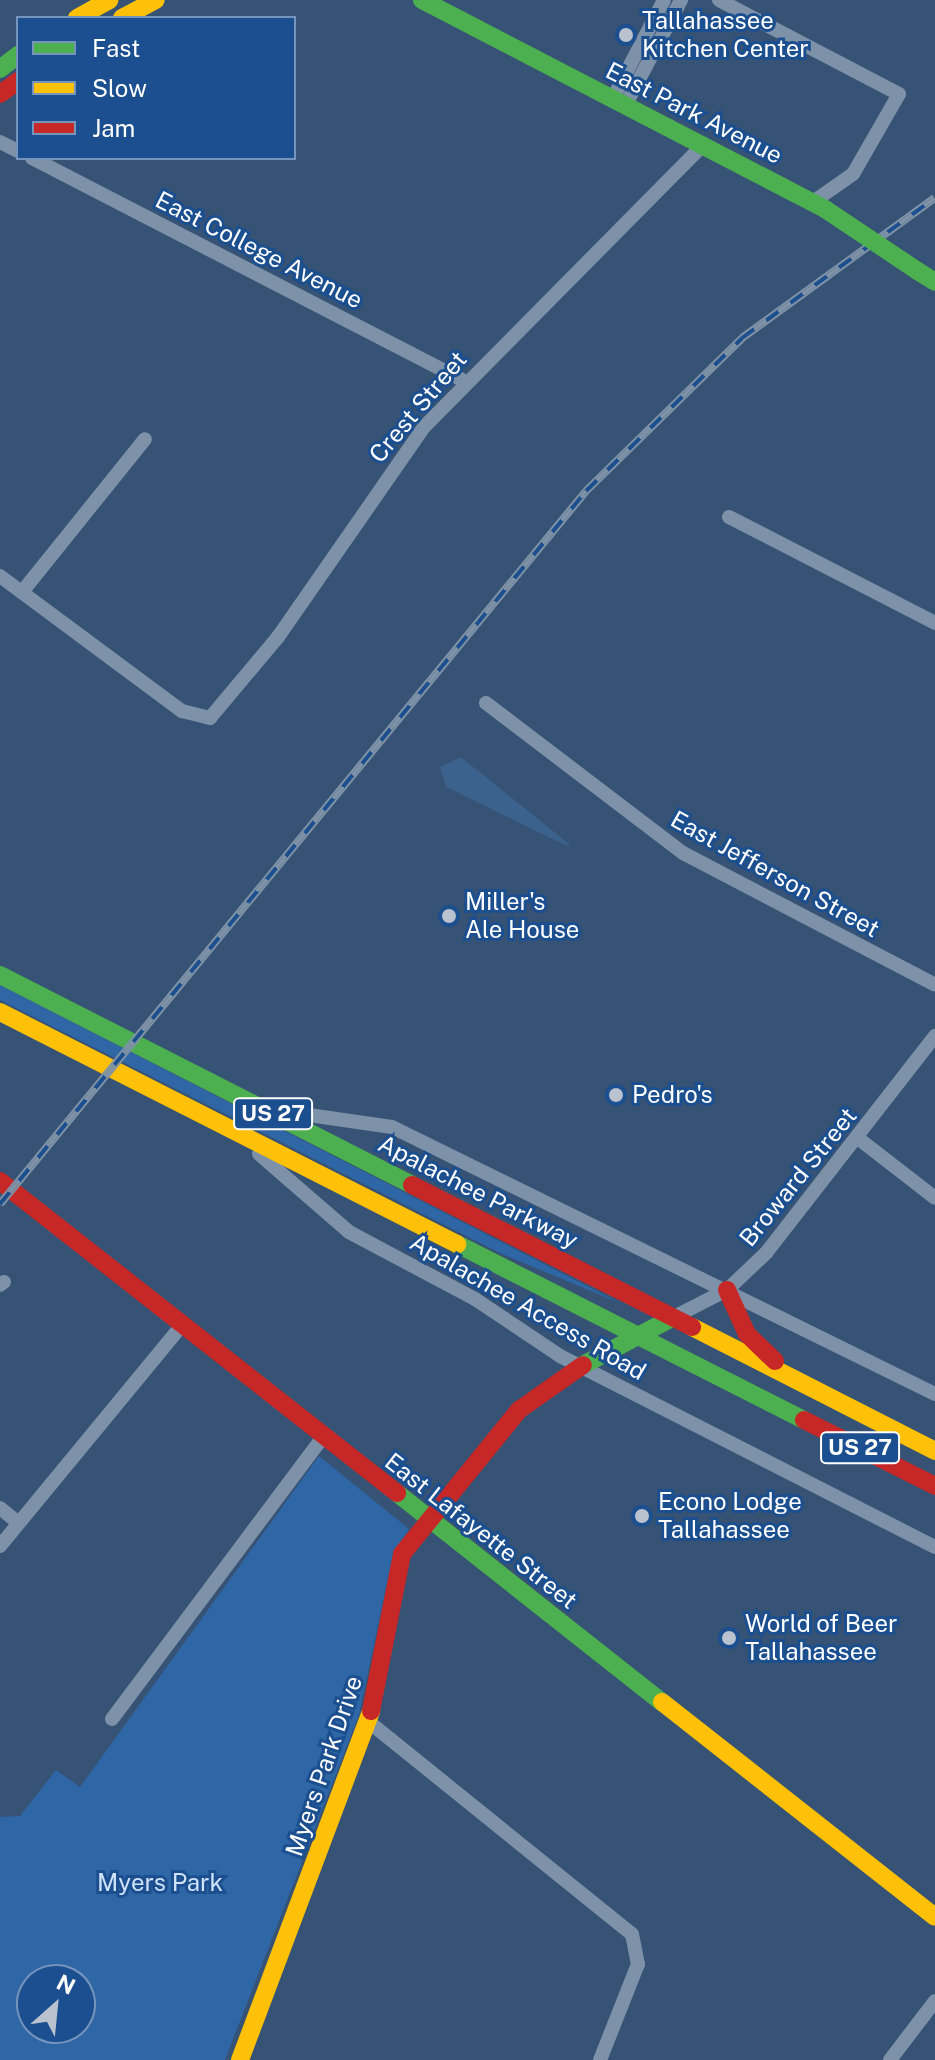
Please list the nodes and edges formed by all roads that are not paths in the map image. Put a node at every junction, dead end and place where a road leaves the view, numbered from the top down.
1 (109, 0) edge
2 (156, 0) edge
3 (422, 0) edge
4 (664, 0) edge
5 (681, 0) edge
6 (719, 0) edge
7 (81, 16) edge
8 (126, 16) edge
9 (16, 57) edge
10 (0, 69) edge
11 (620, 101) junction
12 (704, 144) junction
13 (36, 160) edge
14 (819, 205) junction
15 (935, 282) edge
16 (466, 382) junction
17 (145, 439) dead end
18 (729, 517) dead end
19 (0, 576) edge
20 (22, 592) junction
21 (935, 623) edge
22 (486, 703) dead end
23 (0, 975) edge
24 (935, 985) edge
25 (0, 1015) edge
26 (935, 1036) edge
27 (177, 1065) junction
28 (163, 1095) junction
29 (859, 1139) junction
30 (0, 1181) edge
31 (935, 1198) edge
32 (727, 1290) junction
33 (672, 1318) junction
34 (182, 1325) junction
35 (636, 1333) junction
36 (580, 1366) junction
37 (819, 1392) junction
38 (935, 1394) edge
39 (323, 1437) junction
40 (935, 1451) edge
41 (935, 1486) edge
42 (0, 1508) edge
43 (426, 1519) junction
44 (17, 1522) junction
45 (0, 1546) edge
46 (935, 1547) edge
47 (112, 1719) dead end
48 (369, 1722) junction
49 (935, 1917) edge
50 (935, 2001) edge
51 (240, 2060) edge
52 (600, 2060) edge
53 (890, 2060) edge

1 - 7 street
2 - 8 street
3 - 11 street, East Park Avenue
4 - 11 street
5 - 11 street
6 - 14 street
9 - 10 street
11 - 12 street, East Park Avenue
12 - 14 street, East Park Avenue
12 - 16 street, Crest Street
13 - 16 street, East College Avenue
14 - 15 street, East Park Avenue, bridge
16 - 20 street, Crest Street
17 - 20 street
18 - 21 street
19 - 20 street
22 - 24 street, East Jefferson Street
23 - 27 street, Apalachee Parkway / US 27
25 - 28 street, US 27
26 - 29 street, Broward Street
27 - 32 street
27 - 33 street, Apalachee Parkway / US 27
28 - 35 street, US 27
28 - 36 street, Apalachee Access Road
29 - 31 street
29 - 32 street, Broward Street
30 - 34 street, East Lafayette Street
32 - 33 street, Broward Street
32 - 37 street
32 - 38 street
33 - 35 street, Myers Park Drive
33 - 37 street, Apalachee Parkway / US 27
34 - 39 street, East Lafayette Street
34 - 44 street
35 - 36 street, Myers Park Drive
35 - 41 street, US 27
36 - 43 street, Myers Park Drive
36 - 46 street, Apalachee Access Road
37 - 40 street, Apalachee Parkway / US 27
39 - 43 street, East Lafayette Street
39 - 47 street
42 - 44 street
43 - 48 street, Myers Park Drive
43 - 49 street, East Lafayette Street
44 - 45 street
48 - 51 street, Myers Park Drive
48 - 52 street
50 - 53 street

